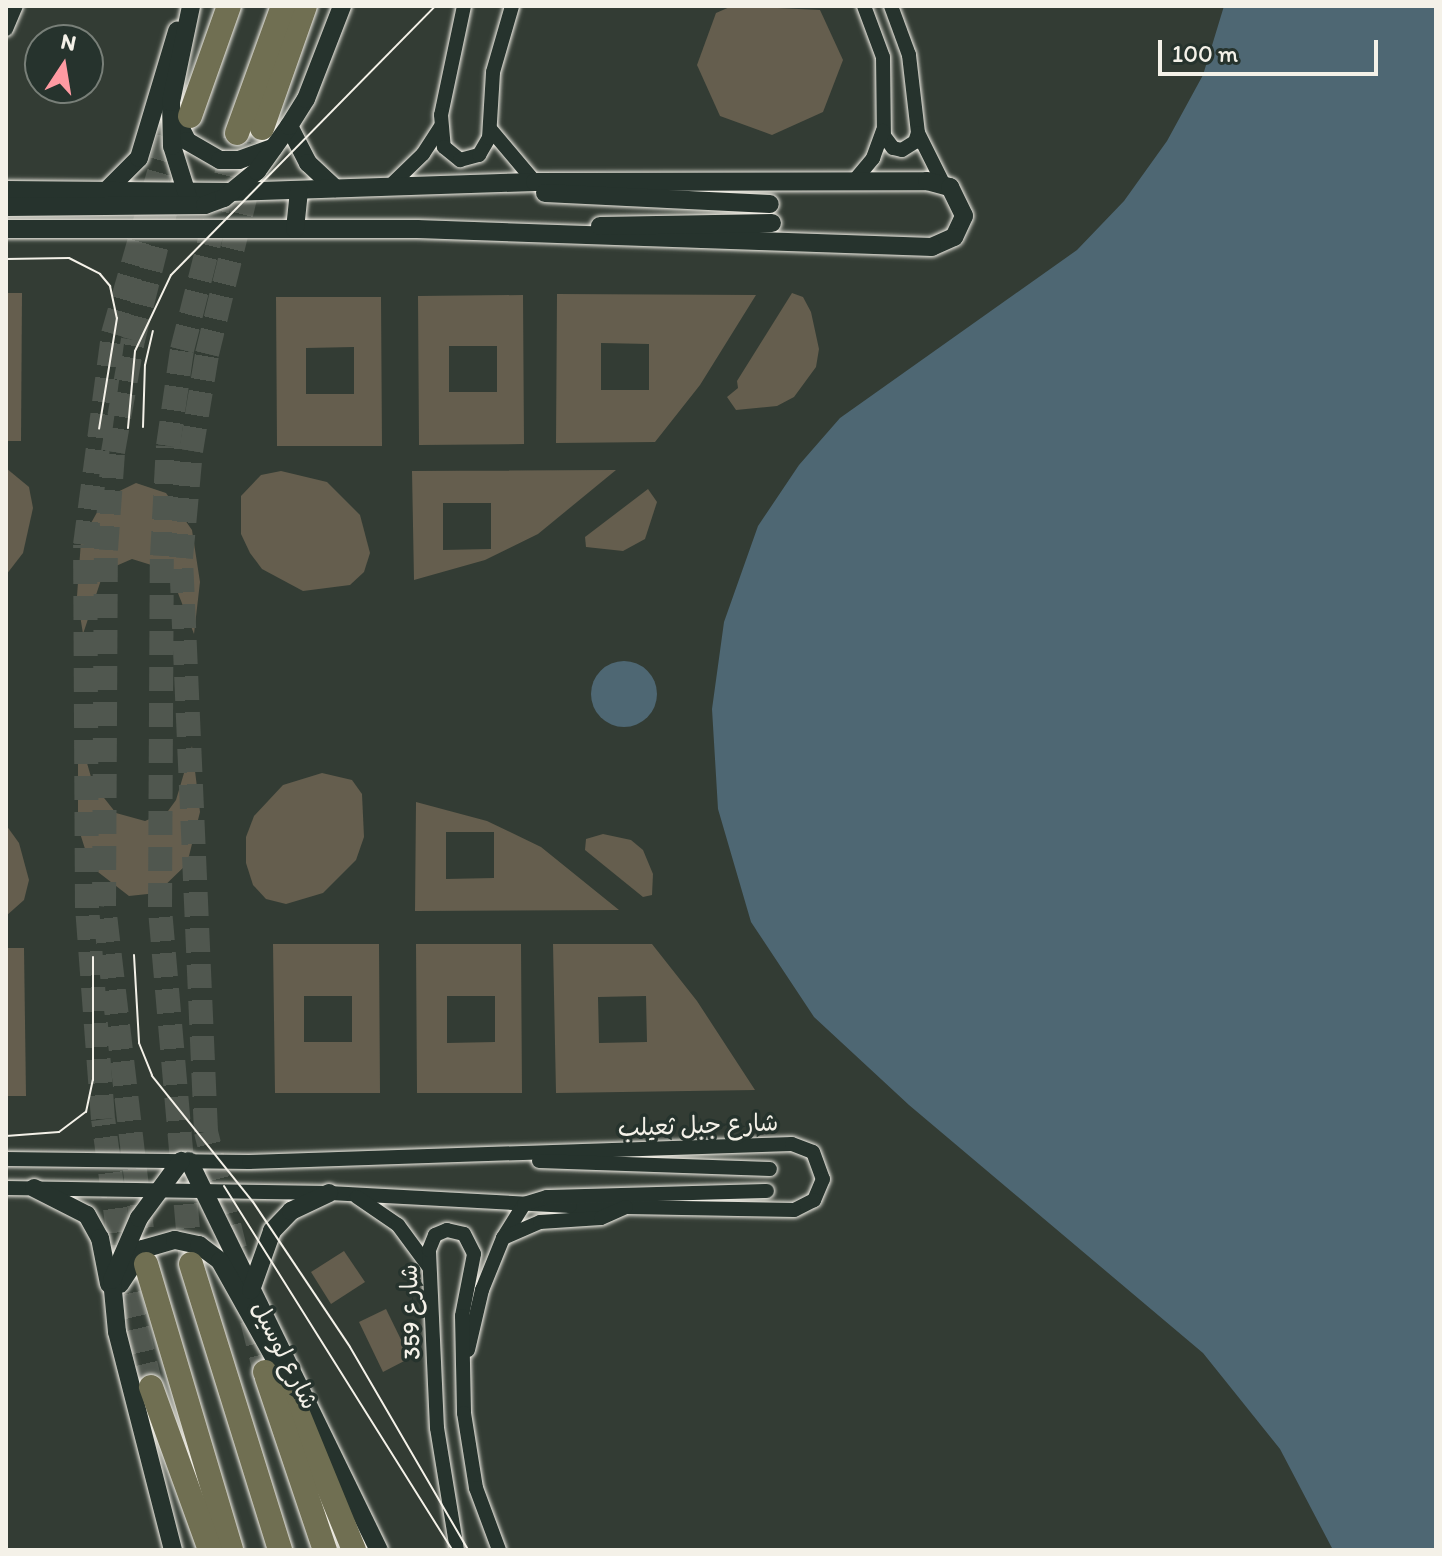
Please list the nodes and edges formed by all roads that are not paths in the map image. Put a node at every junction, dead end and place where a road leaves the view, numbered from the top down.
1 (16, 6) edge
2 (189, 6) edge
3 (212, 6) edge
4 (229, 6) edge
5 (283, 6) edge
6 (305, 6) edge
7 (321, 6) edge
8 (342, 6) edge
9 (464, 6) edge
10 (512, 6) edge
11 (864, 6) edge
12 (891, 6) edge
13 (6, 29) edge
14 (292, 45) junction
15 (181, 101) junction
16 (289, 126) junction
17 (441, 126) junction
18 (491, 130) junction
19 (883, 131) junction
20 (237, 133) tunnel mouth
21 (918, 133) junction
22 (270, 137) junction
23 (854, 181) junction
24 (535, 182) junction
25 (943, 183) junction
26 (389, 187) junction
27 (109, 188) junction
28 (335, 188) junction
29 (429, 188) junction
30 (6, 190) edge
31 (183, 190) junction
32 (299, 190) junction
33 (231, 192) junction
34 (195, 206) junction
35 (6, 207) edge
36 (6, 229) edge
37 (250, 229) junction
38 (295, 229) junction
39 (417, 229) junction
40 (404, 1157) junction
41 (6, 1159) edge
42 (185, 1161) junction
43 (770, 1169) dead end
44 (6, 1188) edge
45 (34, 1188) junction
46 (161, 1190) junction
47 (767, 1191) dead end
48 (204, 1193) junction
49 (329, 1193) junction
50 (349, 1194) junction
51 (524, 1204) junction
52 (627, 1207) junction
53 (503, 1238) junction
54 (146, 1264) tunnel mouth
55 (191, 1264) tunnel mouth
56 (431, 1272) junction
57 (251, 1290) junction
58 (113, 1302) junction
59 (463, 1370) junction
60 (325, 1434) junction
61 (173, 1550) edge
62 (192, 1550) edge
63 (210, 1550) edge
64 (231, 1550) edge
65 (280, 1550) edge
66 (325, 1550) edge
67 (354, 1550) edge
68 (379, 1550) edge
69 (457, 1550) edge
70 (499, 1550) edge

1 - 13 street
2 - 15 street
2 - 27 street
3 - 15 highway
4 - 15 highway
5 - 20 highway
6 - 14 highway
7 - 14 highway
8 - 16 street
9 - 17 street
10 - 18 street
11 - 19 street
12 - 21 street
14 - 22 highway
15 - 22 street
15 - 31 street
16 - 22 street
16 - 28 street
17 - 18 street
17 - 26 street
18 - 24 street
19 - 21 street
19 - 23 street
21 - 25 street
22 - 33 street
23 - 24 street
23 - 25 street
24 - 29 street
25 - 39 street
26 - 28 street
26 - 29 street
27 - 30 street
27 - 31 street
28 - 32 street
29 - 39 street
31 - 33 street
31 - 34 street
32 - 33 street
32 - 38 street
33 - 34 street
34 - 35 street
34 - 37 street
36 - 37 street
37 - 38 street
38 - 39 street
40 - 42 street, شارع جبل ثعيلب
40 - 43 street
40 - 52 street, شارع جبل ثعيلب
41 - 42 street, شارع جبل ثعيلب
42 - 46 street
42 - 48 street, شارع لوسيل
44 - 45 street, شارع جبل ثعيلب
45 - 46 street, شارع جبل ثعيلب
45 - 58 street
46 - 48 street, شارع جبل ثعيلب
46 - 58 street
47 - 51 street
48 - 49 street, شارع جبل ثعيلب
48 - 57 street, شارع لوسيل
49 - 50 street, شارع جبل ثعيلب
49 - 57 street
50 - 51 street, شارع جبل ثعيلب
50 - 56 street
51 - 52 street, شارع جبل ثعيلب
51 - 53 street
52 - 53 street
53 - 59 street
54 - 64 highway
55 - 65 highway
56 - 59 street, شارع 359
56 - 69 street, شارع 359
57 - 60 street, شارع لوسيل
58 - 60 street
58 - 61 street
59 - 70 street, شارع 359
60 - 68 street, شارع لوسيل
62 - 63 highway
66 - 67 highway

